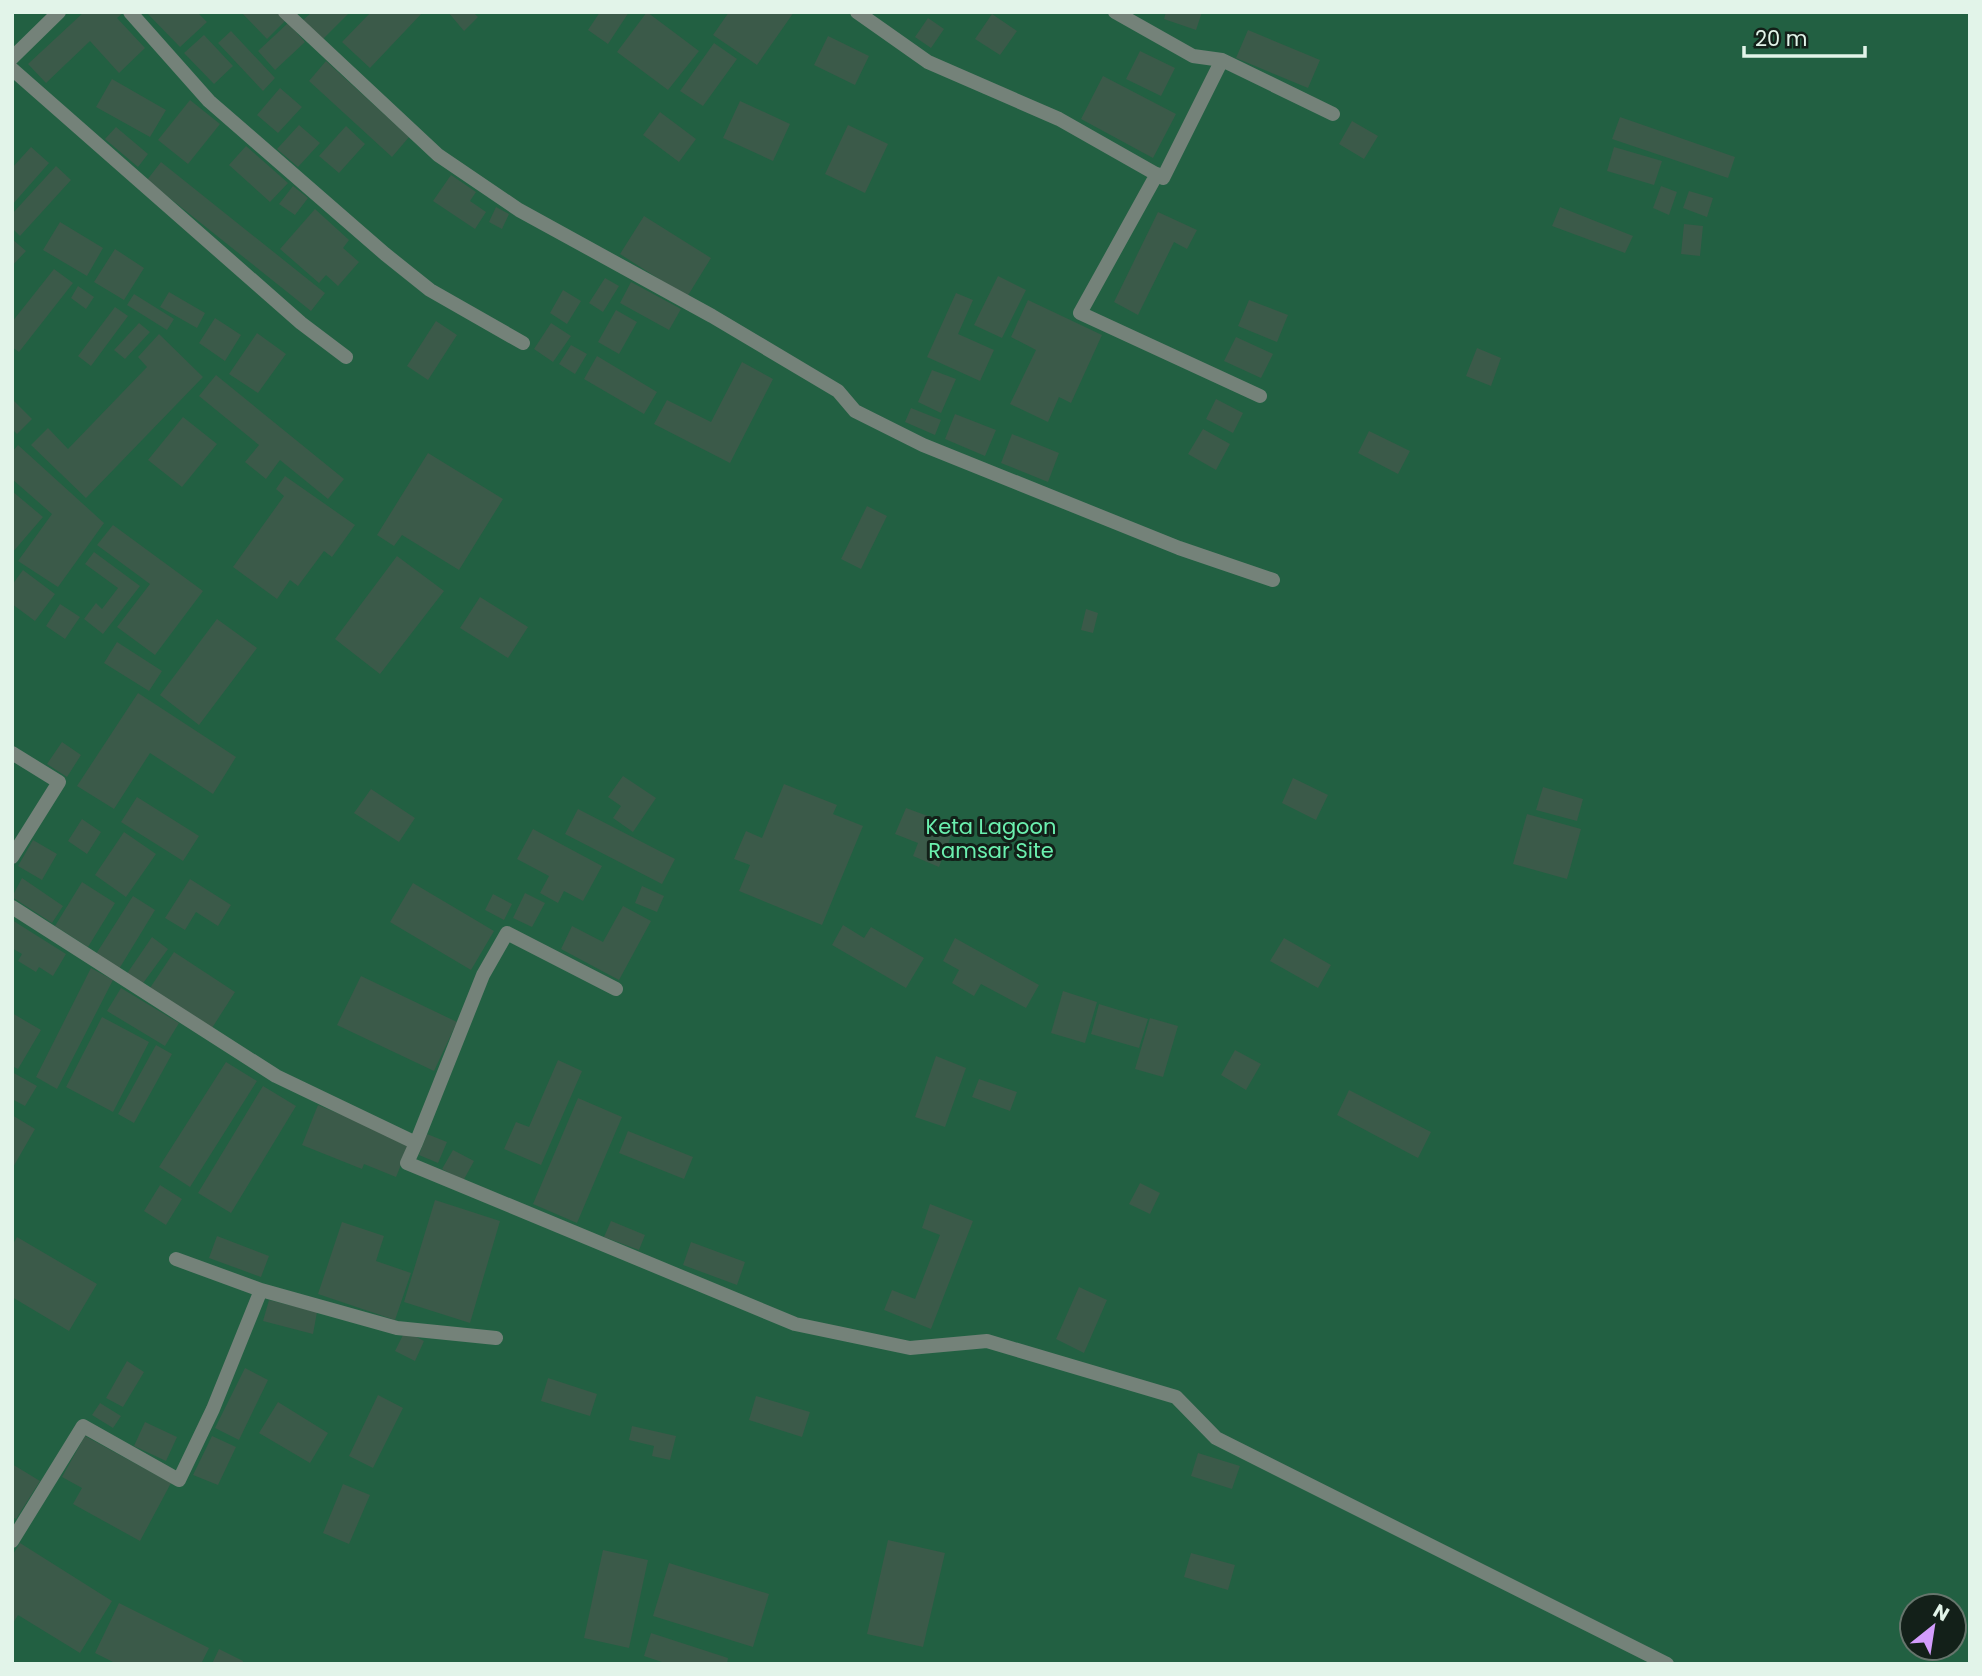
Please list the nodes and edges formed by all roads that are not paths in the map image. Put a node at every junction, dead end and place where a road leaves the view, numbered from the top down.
1 (59, 12) edge
2 (130, 12) edge
3 (285, 12) edge
4 (857, 12) edge
5 (1115, 12) edge
6 (12, 58) edge
7 (1222, 60) junction
8 (12, 69) edge
9 (1333, 114) dead end
10 (1157, 174) junction
11 (523, 343) dead end
12 (346, 357) dead end
13 (1260, 396) dead end
14 (1273, 580) dead end
15 (12, 753) edge
16 (12, 857) edge
17 (12, 907) edge
18 (616, 989) dead end
19 (416, 1143) junction
20 (176, 1259) dead end
21 (261, 1290) junction
22 (496, 1338) dead end
23 (12, 1541) edge
24 (1667, 1664) edge

1 - 6 street
2 - 11 street
3 - 14 street
4 - 10 street
5 - 7 street
7 - 9 street
7 - 10 street
8 - 12 street
10 - 13 street
15 - 16 street
17 - 19 street
18 - 19 street
19 - 24 street
20 - 21 street
21 - 22 street
21 - 23 street

